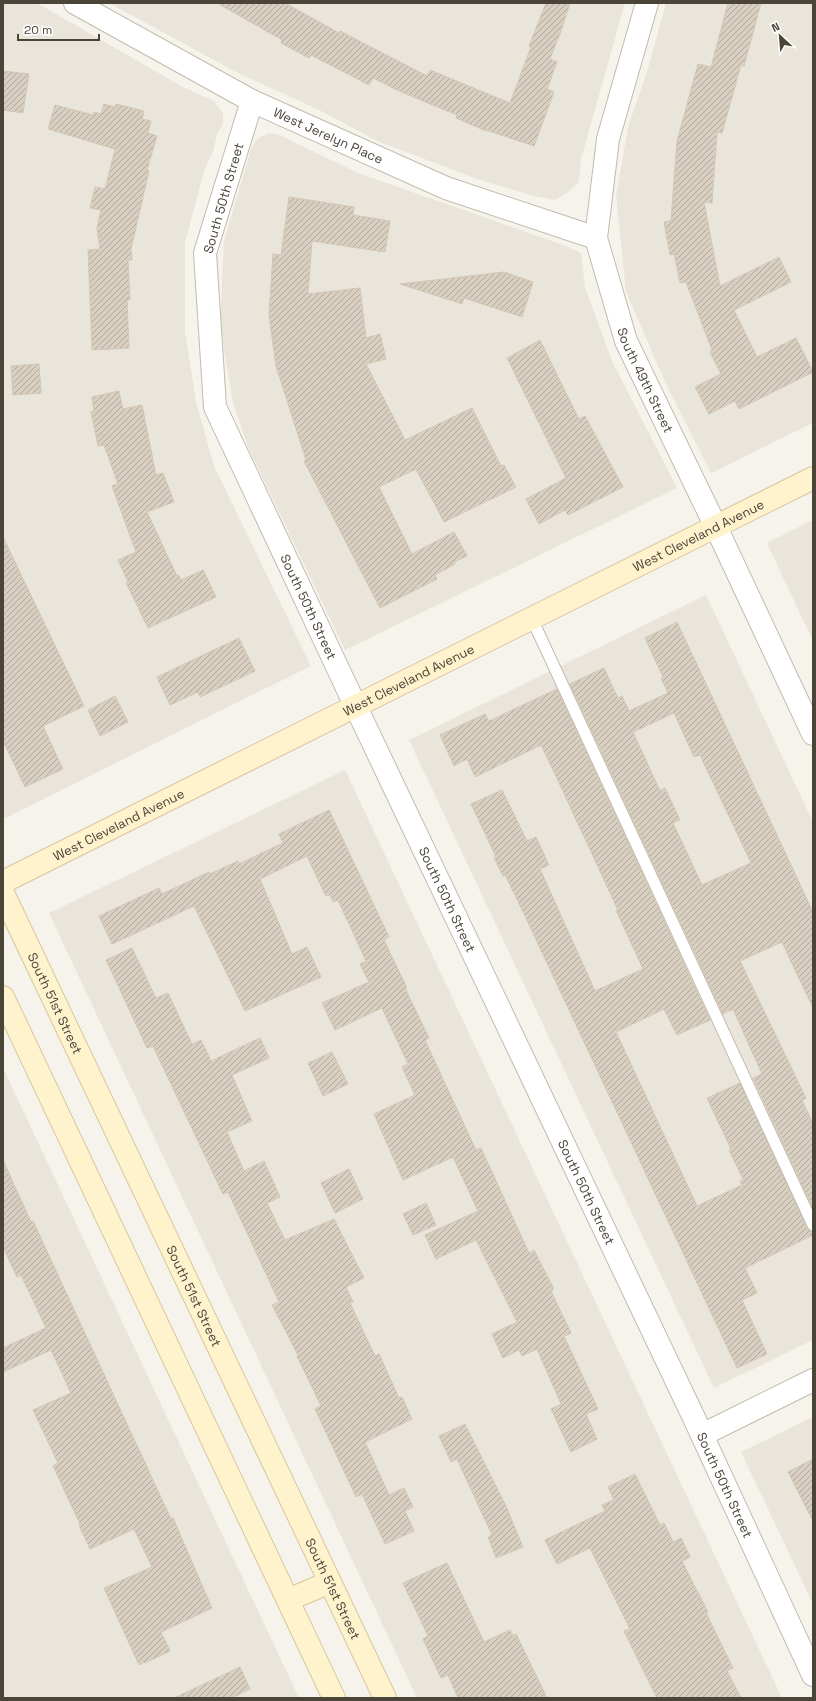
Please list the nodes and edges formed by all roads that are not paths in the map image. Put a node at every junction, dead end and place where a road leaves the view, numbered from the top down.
1 (74, 3) edge
2 (647, 3) edge
3 (252, 101) junction
4 (596, 238) junction
5 (813, 478) edge
6 (716, 527) junction
7 (532, 619) junction
8 (356, 707) junction
9 (813, 734) edge
10 (3, 882) edge
11 (3, 893) edge
12 (3, 997) edge
13 (813, 1225) edge
14 (813, 1380) edge
15 (702, 1435) junction
16 (330, 1582) junction
17 (288, 1600) junction
18 (813, 1675) edge
19 (334, 1698) edge
20 (385, 1698) edge

1 - 3 street, West Jerelyn Place
2 - 4 street, South 49th Street
3 - 4 street, West Jerelyn Place
3 - 8 street, South 50th Street
4 - 6 street, South 49th Street
5 - 6 street, West Cleveland Avenue
6 - 7 street, West Cleveland Avenue
6 - 9 street, South 49th Street
7 - 8 street, West Cleveland Avenue
7 - 13 lane
8 - 10 street, West Cleveland Avenue
8 - 15 street, South 50th Street
11 - 16 street, South 51st Street
12 - 17 street
14 - 15 street
15 - 18 street, South 50th Street
16 - 17 street
16 - 20 street, South 51st Street
17 - 19 street

